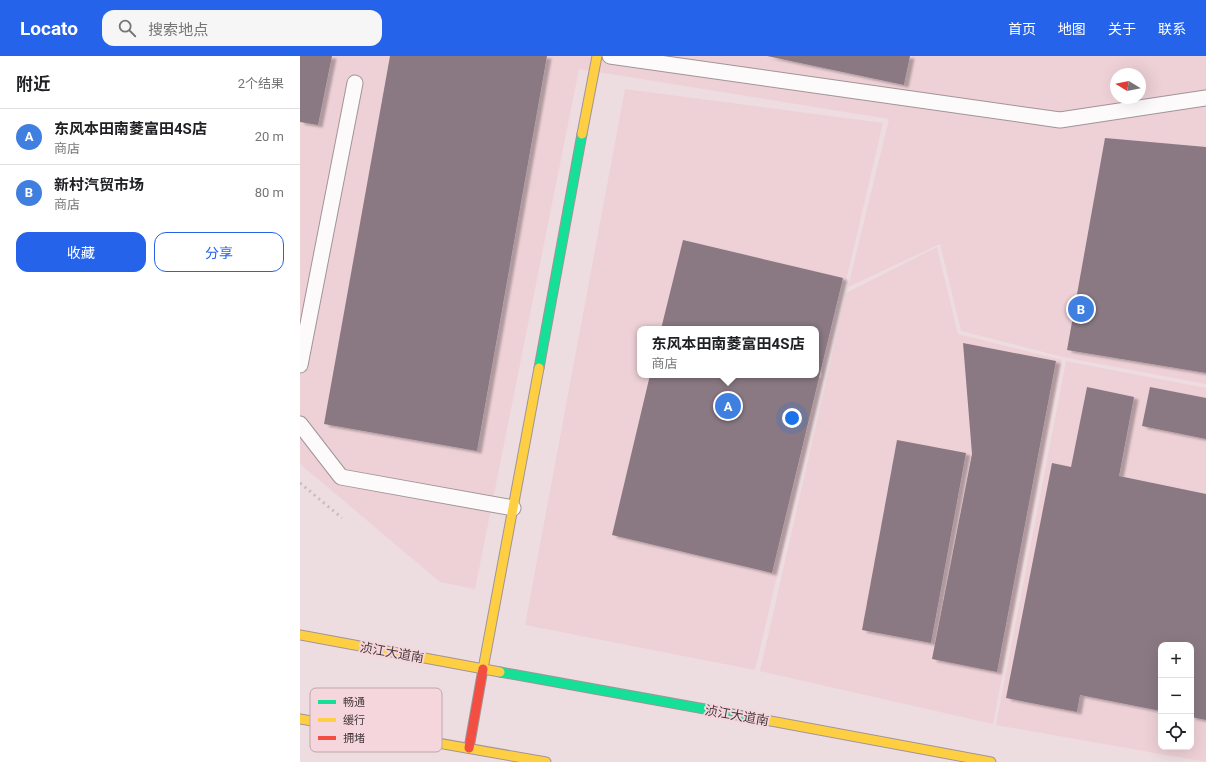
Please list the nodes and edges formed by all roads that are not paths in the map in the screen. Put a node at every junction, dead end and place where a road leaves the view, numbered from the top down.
1 (597, 56) edge
2 (610, 56) edge
3 (355, 83) dead end
4 (1206, 98) edge
5 (300, 364) edge
6 (300, 424) edge
7 (513, 508) junction
8 (300, 635) edge
9 (483, 669) junction
10 (300, 718) edge
11 (310, 720) edge
12 (442, 743) edge
13 (469, 748) junction
14 (546, 762) edge
15 (992, 762) edge

1 - 7 main road
2 - 4 lane
3 - 5 lane
6 - 7 lane
7 - 9 main road
8 - 9 main road, 浈江大道南
9 - 13 main road
9 - 15 main road, 浈江大道南
10 - 11 main road
12 - 13 main road
13 - 14 main road

